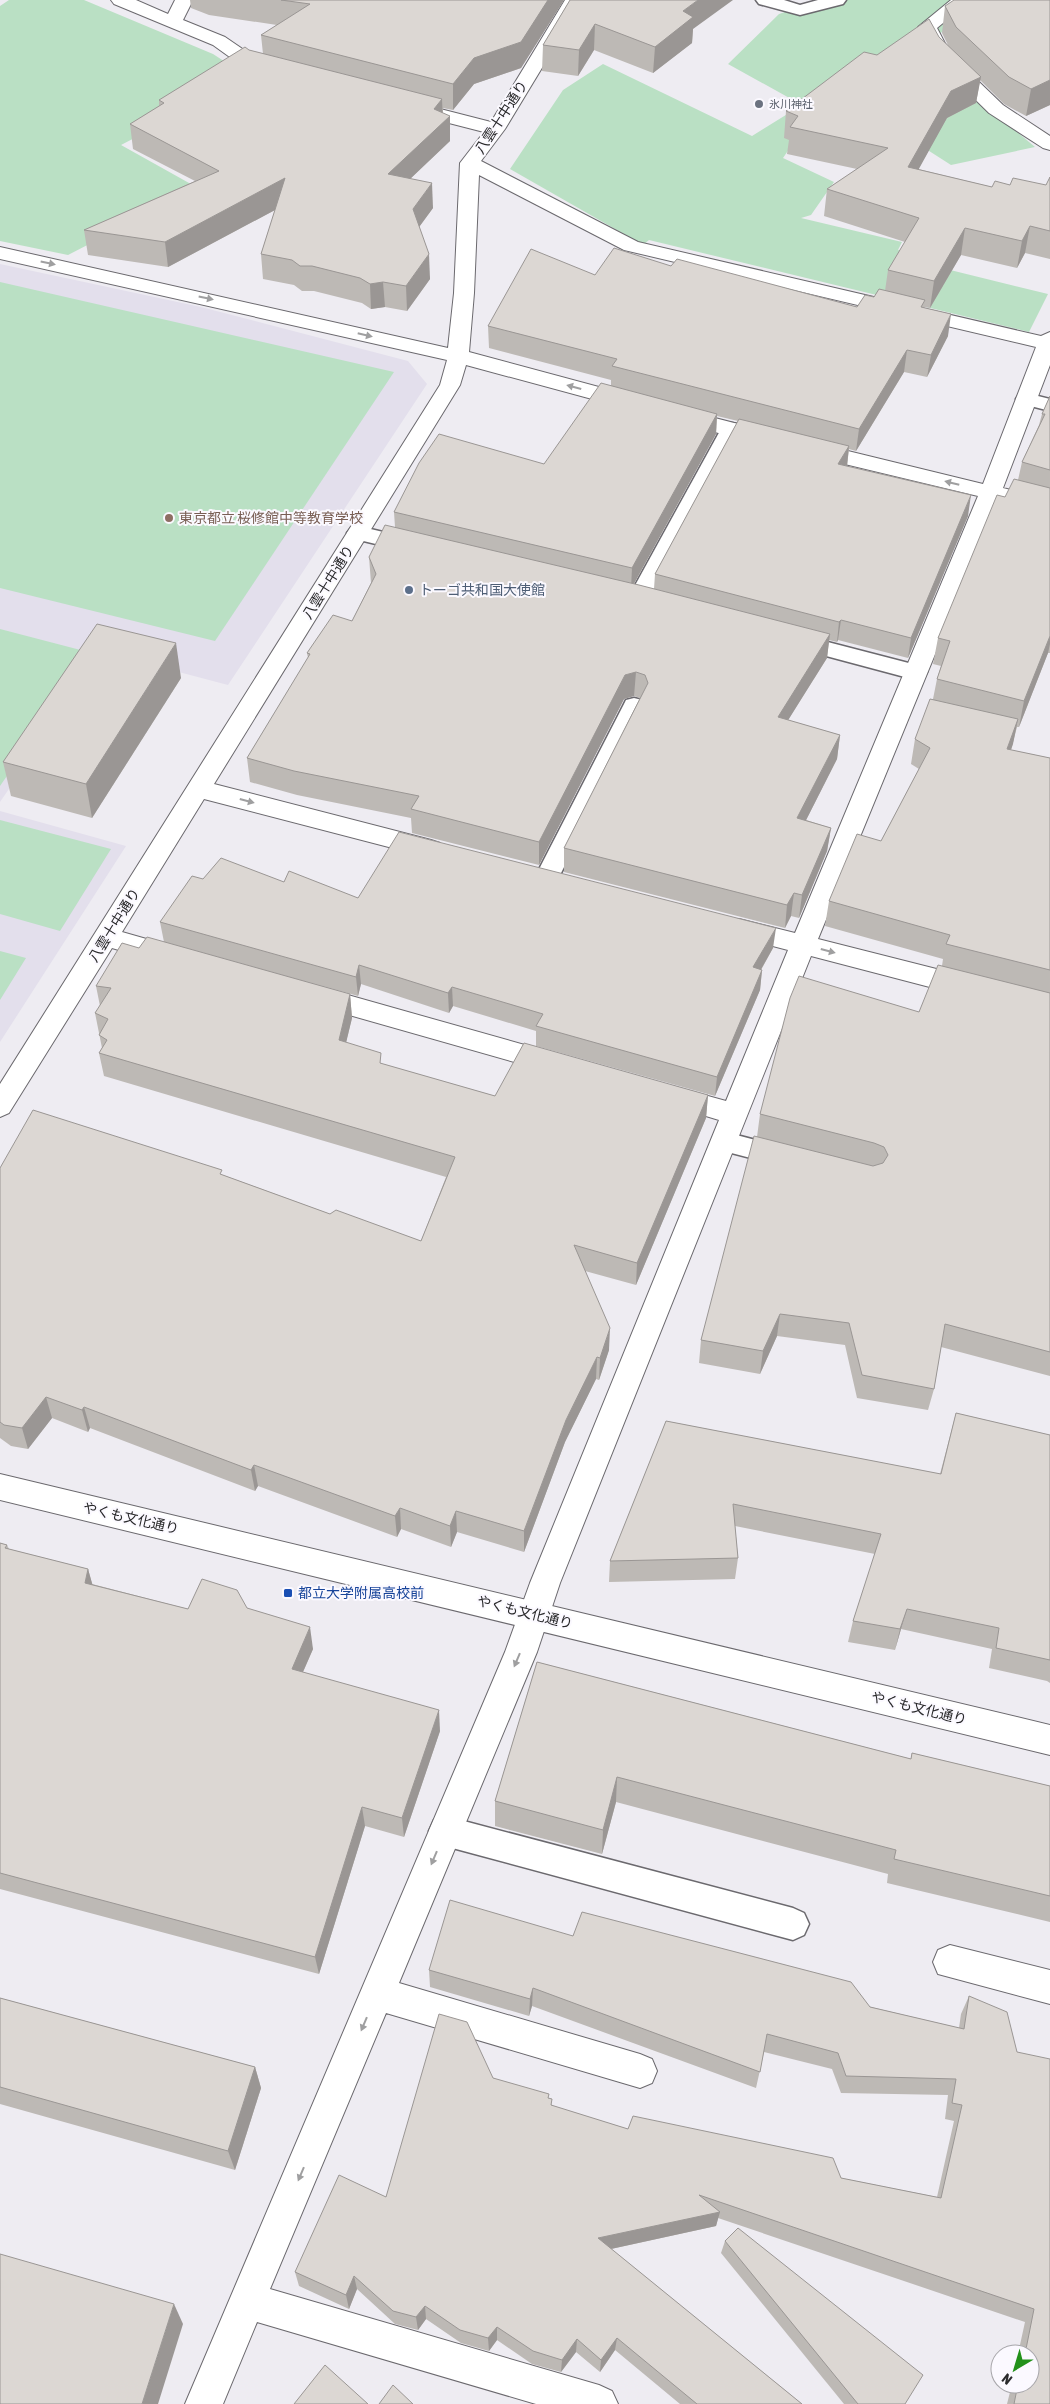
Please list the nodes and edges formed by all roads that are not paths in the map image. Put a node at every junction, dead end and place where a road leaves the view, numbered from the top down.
1 (120, 0) edge
2 (184, 0) edge
3 (574, 0) edge
4 (765, 0) edge
5 (837, 0) edge
6 (962, 0) edge
7 (172, 22) junction
8 (288, 76) edge
9 (392, 102) edge
10 (496, 129) junction
11 (1050, 144) edge
12 (470, 163) junction
13 (0, 253) edge
14 (1049, 341) edge
15 (458, 356) junction
16 (1038, 402) edge
17 (731, 429) junction
18 (990, 493) junction
19 (1050, 507) edge
20 (358, 533) junction
21 (435, 552) edge
22 (638, 600) edge
23 (772, 635) edge
24 (916, 672) junction
25 (634, 706) edge
26 (200, 789) junction
27 (450, 854) edge
28 (546, 878) edge
29 (718, 922) edge
30 (106, 937) junction
31 (803, 944) junction
32 (202, 964) edge
33 (297, 991) edge
34 (993, 994) edge
35 (573, 1069) edge
36 (650, 1090) edge
37 (0, 1106) edge
38 (735, 1114) junction
39 (725, 1142) junction
40 (811, 1164) edge
41 (0, 1487) edge
42 (534, 1614) junction
43 (1050, 1740) edge
44 (446, 1831) junction
45 (793, 1924) dead end
46 (950, 1962) dead end
47 (1050, 1987) edge
48 (377, 1993) junction
49 (640, 2071) dead end
50 (248, 2301) junction
51 (204, 2404) edge
52 (599, 2404) edge

1 - 7 street
2 - 7 street
3 - 10 street, 八雲十中通り
4 - 5 lane
6 - 11 street
7 - 8 street
9 - 10 street
10 - 12 street, 八雲十中通り
12 - 14 street
12 - 15 street, 八雲十中通り
13 -> 15 street
14 - 16 street
17 -> 15 street
15 - 20 street, 八雲十中通り
16 - 18 street
18 -> 17 street
17 - 22 lane
18 - 19 street
18 - 24 street
20 - 21 lane
20 - 26 street, 八雲十中通り
23 - 24 lane
24 - 31 street
25 - 28 lane
26 -> 27 street
26 - 30 street, 八雲十中通り
29 - 31 street
30 - 32 street
30 - 37 street, 八雲十中通り
31 -> 34 street
31 - 38 street
33 - 35 street
36 - 38 street
38 - 39 street
39 - 40 lane
39 - 42 street
41 - 42 street, やくも文化通り
42 - 43 street, やくも文化通り
42 -> 44 street
44 - 45 lane
44 -> 48 street
46 - 47 street
48 - 49 street
48 -> 50 street
50 - 51 street
50 - 52 street

